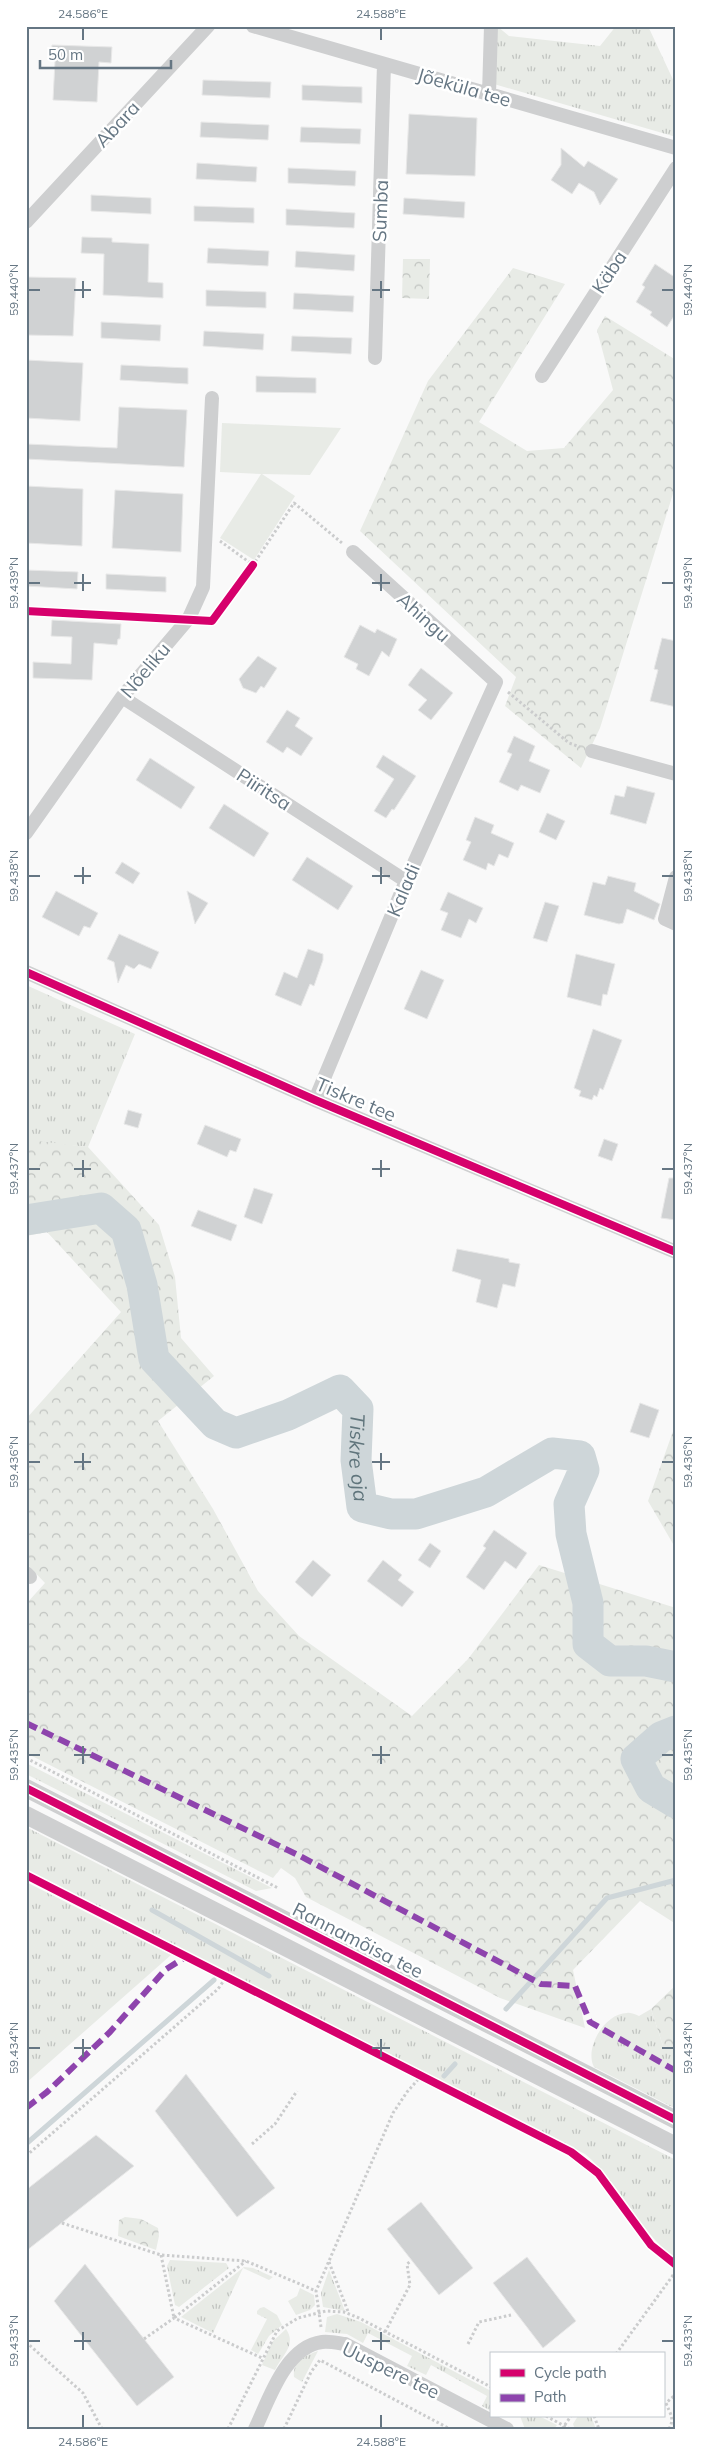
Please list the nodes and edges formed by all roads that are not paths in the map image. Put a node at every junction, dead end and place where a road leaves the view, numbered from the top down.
1 (208, 26) edge
2 (253, 26) edge
3 (491, 26) edge
4 (384, 64) junction
5 (488, 94) junction
6 (676, 148) edge
7 (676, 168) edge
8 (26, 222) edge
9 (375, 358) dead end
10 (542, 376) dead end
11 (212, 398) dead end
12 (353, 552) road end
13 (496, 682) joint
14 (122, 697) junction
15 (592, 751) road end
16 (676, 774) edge
17 (26, 833) edge
18 (676, 877) edge
19 (406, 881) junction
20 (676, 924) edge
21 (26, 972) edge
22 (315, 1100) junction
23 (676, 1252) edge
24 (26, 1788) edge
25 (26, 1815) edge
26 (676, 2120) edge
27 (676, 2146) edge
28 (255, 2429) edge
29 (507, 2429) edge

1 - 8 street, Abara
2 - 4 street, Jõeküla tee
3 - 5 street
4 - 5 street, Jõeküla tee
4 - 9 street, Sumba
5 - 6 street, Jõeküla tee
7 - 10 street, Käba
11 - 14 street, Nõeliku
12 - 13 street, Ahingu
13 - 19 street, Kaladi
14 - 17 street, Nõeliku
14 - 19 street, Piiritsa
15 - 16 street
18 - 20 street
19 - 22 street, Kaladi
21 - 22 street, Tiskre tee
22 - 23 street, Tiskre tee
24 - 26 street, Rannamõisa tee
25 - 27 street, Rannamõisa tee
28 - 29 street, Uuspere tee

